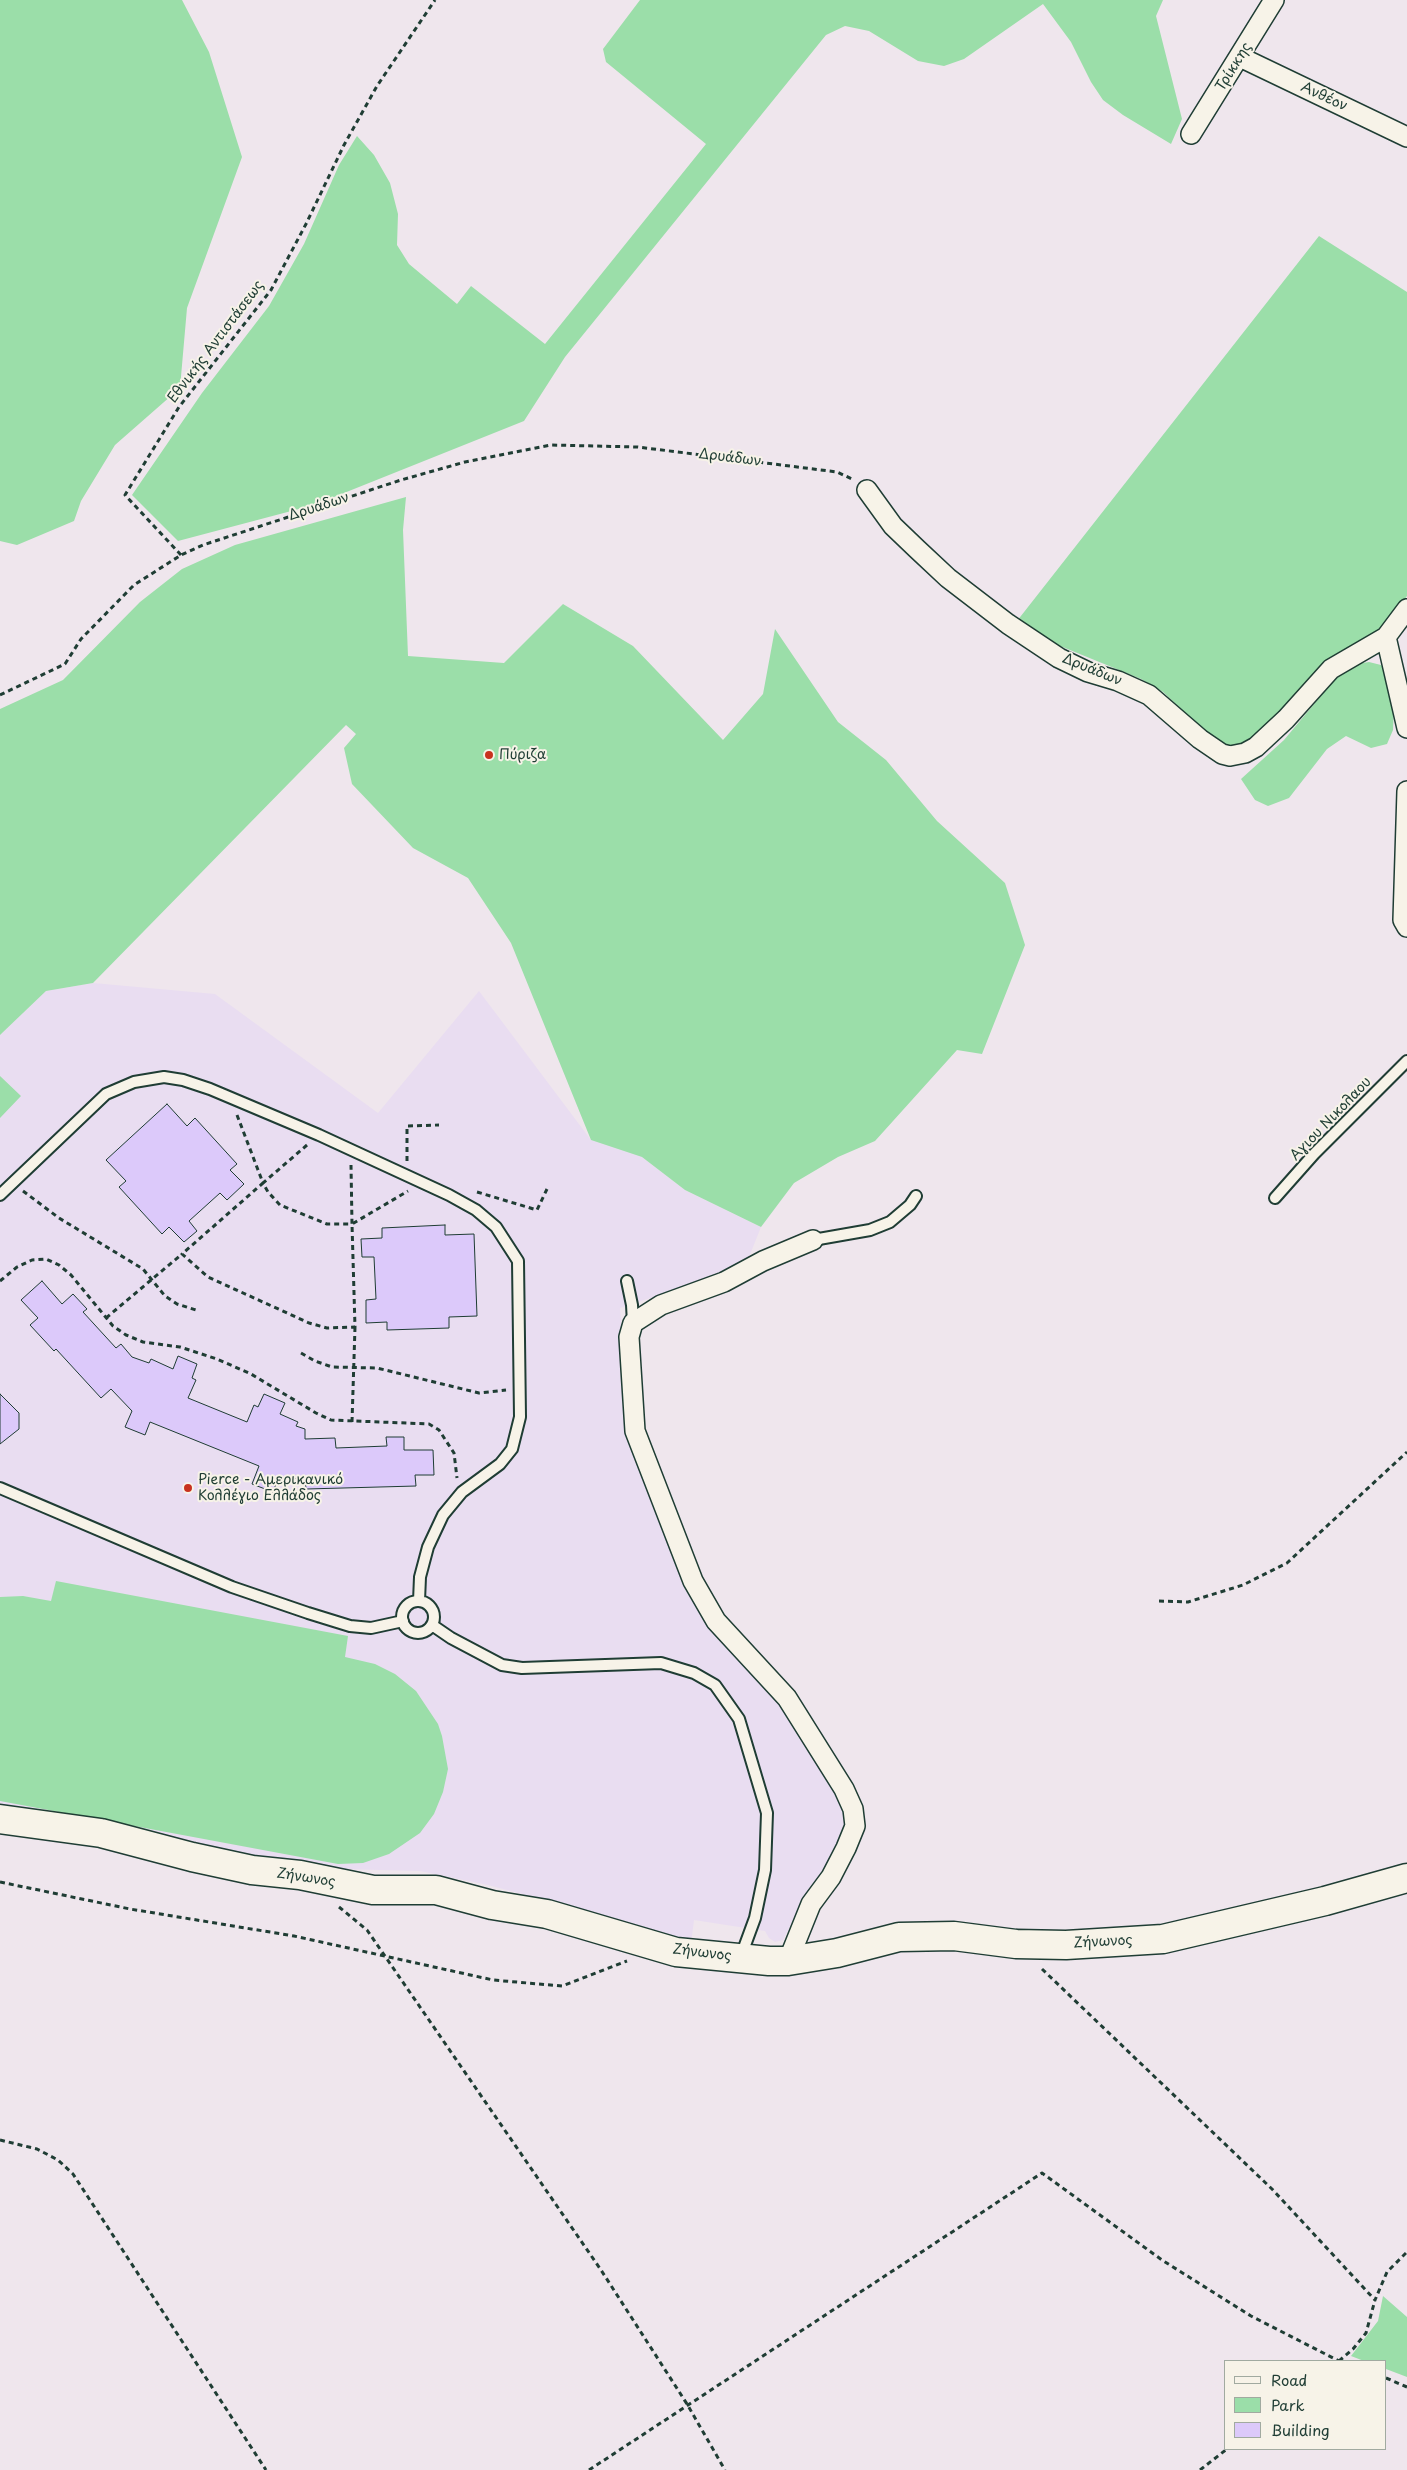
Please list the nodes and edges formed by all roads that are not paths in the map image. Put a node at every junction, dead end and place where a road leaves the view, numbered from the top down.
1 (1274, 0) edge
2 (1240, 58) junction
3 (1191, 134) dead end
4 (1407, 137) edge
5 (867, 490) road end
6 (1407, 609) edge
7 (1386, 637) junction
8 (1407, 728) edge
9 (1407, 791) edge
10 (1407, 927) edge
11 (1407, 1061) edge
12 (0, 1195) edge
13 (916, 1196) dead end
14 (1275, 1198) dead end
15 (813, 1240) joint
16 (627, 1281) dead end
17 (633, 1323) junction
18 (0, 1488) edge
19 (419, 1601) junction
20 (402, 1621) junction
21 (432, 1625) junction
22 (0, 1819) edge
23 (1407, 1878) edge
24 (741, 1957) junction
25 (788, 1961) junction

1 - 2 street, Τρίκκης
2 - 3 street, Τρίκκης
2 - 4 street, Ανθέον
5 - 7 street, Δρυάδων
6 - 7 street
7 - 8 street
9 - 10 street
11 - 14 lane, Αγιου Νικολαου
12 - 19 lane
13 - 15 lane
15 - 17 street
16 - 17 lane
17 - 25 street
18 - 20 lane
19 - 20 lane
19 - 21 lane
20 - 21 lane
21 - 24 lane
22 - 24 street, Ζήνωνος
23 - 25 street, Ζήνωνος
24 - 25 street, Ζήνωνος

